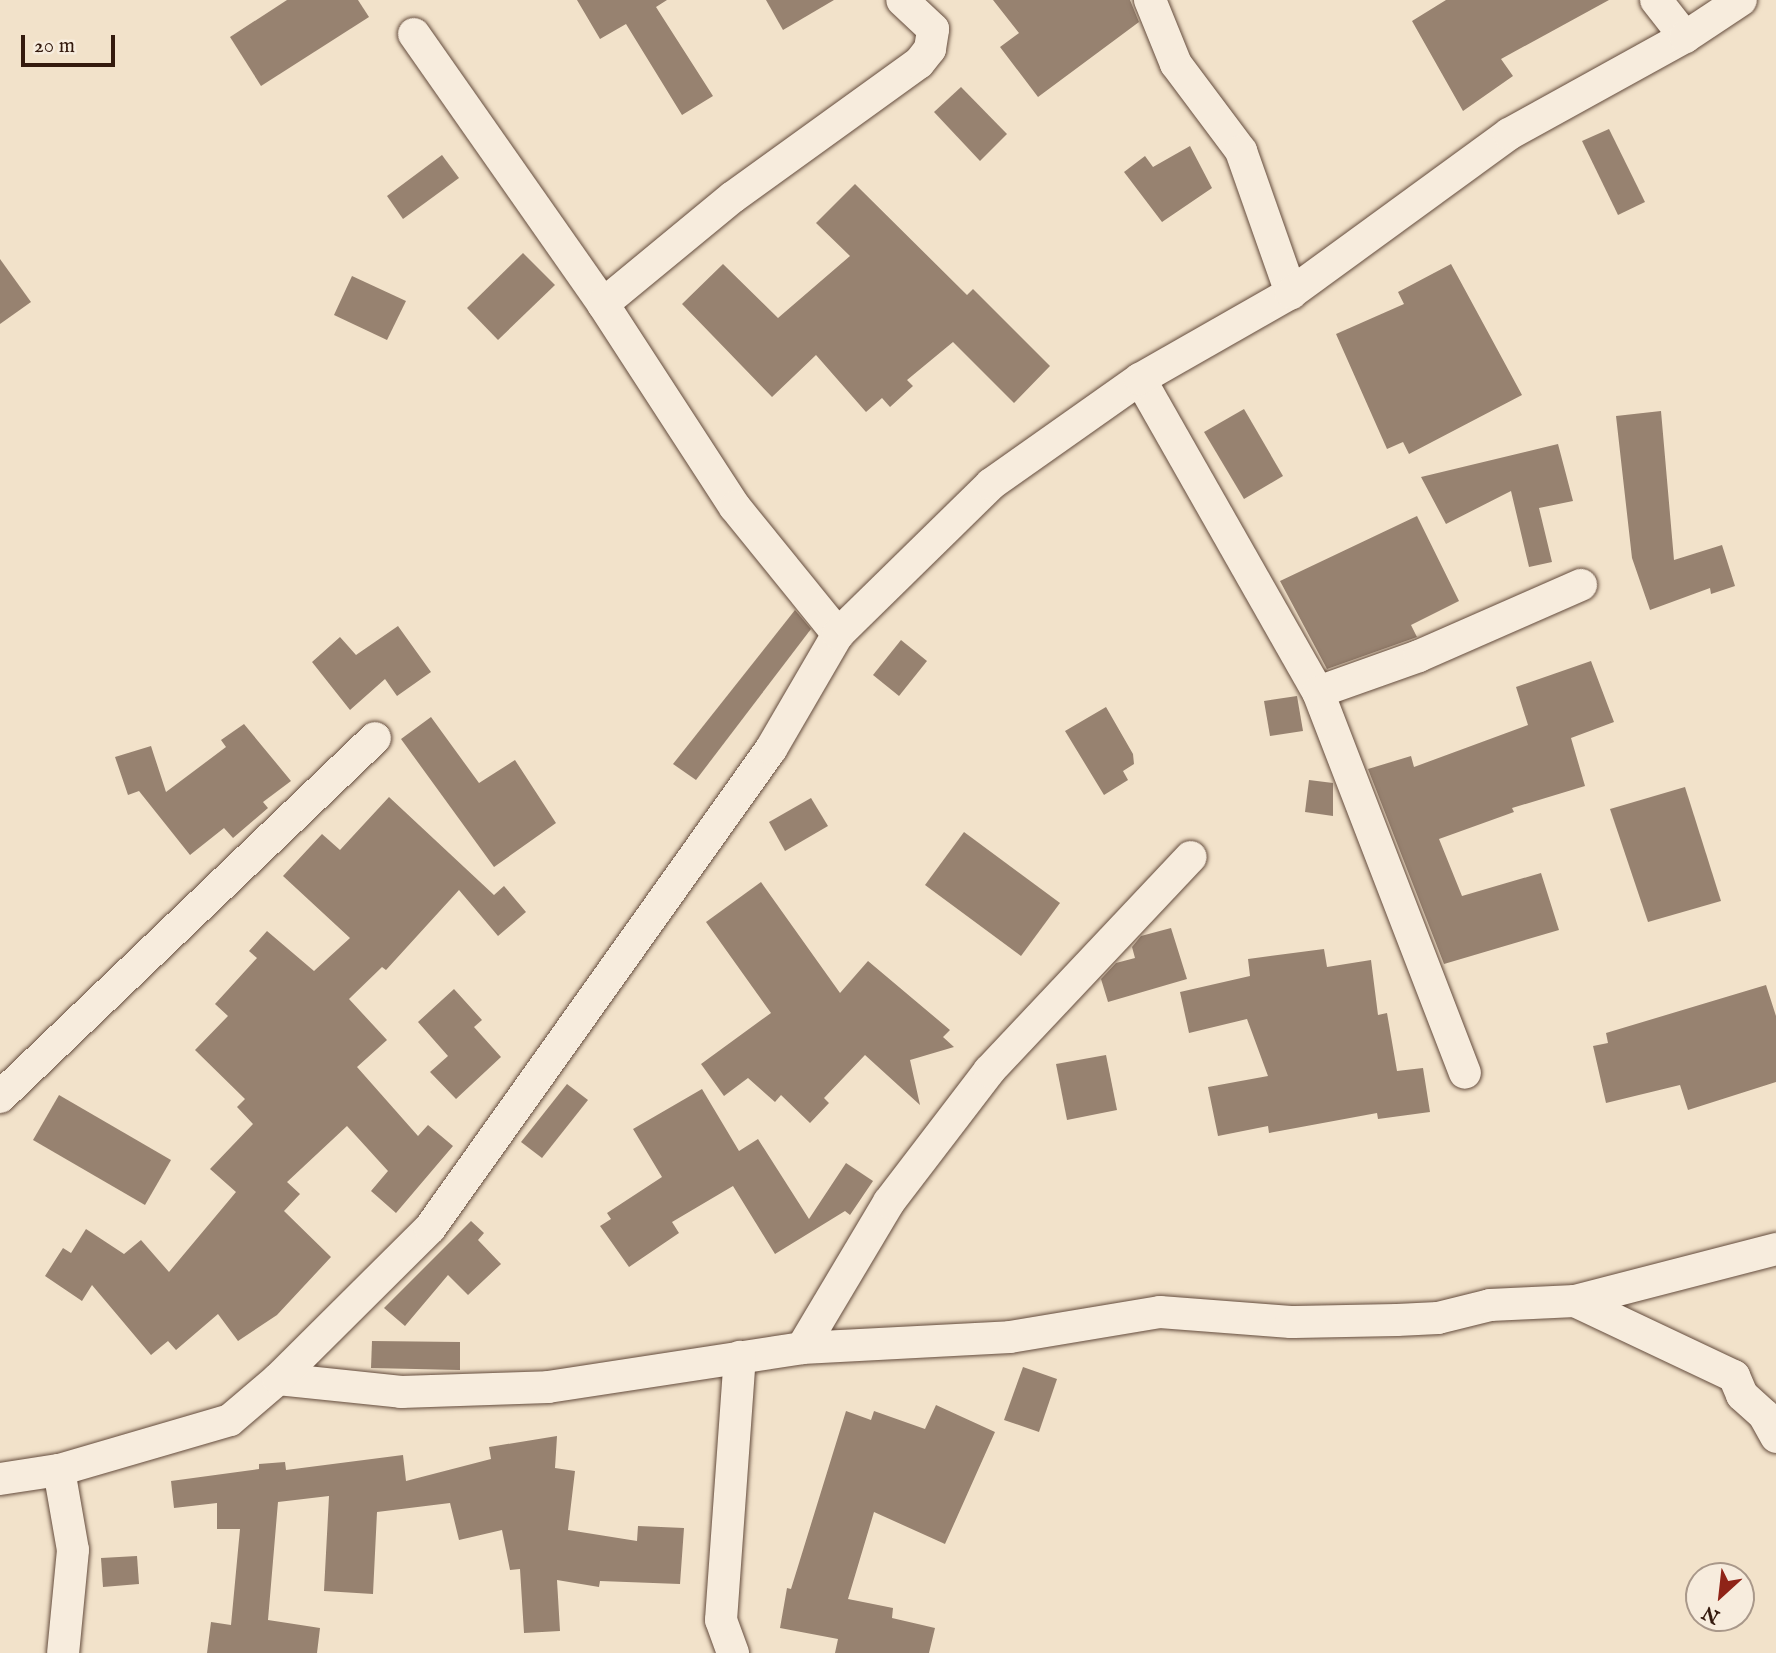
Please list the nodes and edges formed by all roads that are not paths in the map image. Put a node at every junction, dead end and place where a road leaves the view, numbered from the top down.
1 (902, 0) edge
2 (1150, 0) edge
3 (1656, 0) edge
4 (1741, 0) edge
5 (414, 34) dead end
6 (1685, 37) junction
7 (1291, 293) junction
8 (603, 304) junction
9 (1140, 379) junction
10 (1581, 585) dead end
11 (838, 634) junction
12 (1318, 692) junction
13 (374, 738) dead end
14 (1191, 857) dead end
15 (1465, 1073) dead end
16 (0, 1097) edge
17 (1776, 1249) edge
18 (1575, 1301) junction
19 (802, 1348) junction
20 (740, 1357) junction
21 (278, 1379) junction
22 (1776, 1437) edge
23 (59, 1470) junction
24 (0, 1479) edge
25 (63, 1653) edge
26 (733, 1653) edge

1 - 8 street
2 - 7 street
3 - 6 street
4 - 6 street
5 - 8 street
6 - 7 street
7 - 9 street
8 - 11 street
9 - 11 street
9 - 12 street
10 - 12 street
11 - 21 street
12 - 15 street
13 - 16 street
14 - 19 street
17 - 18 street
18 - 19 street
18 - 22 street
19 - 20 street
20 - 21 street
20 - 26 street
21 - 23 street
23 - 24 street
23 - 25 street

